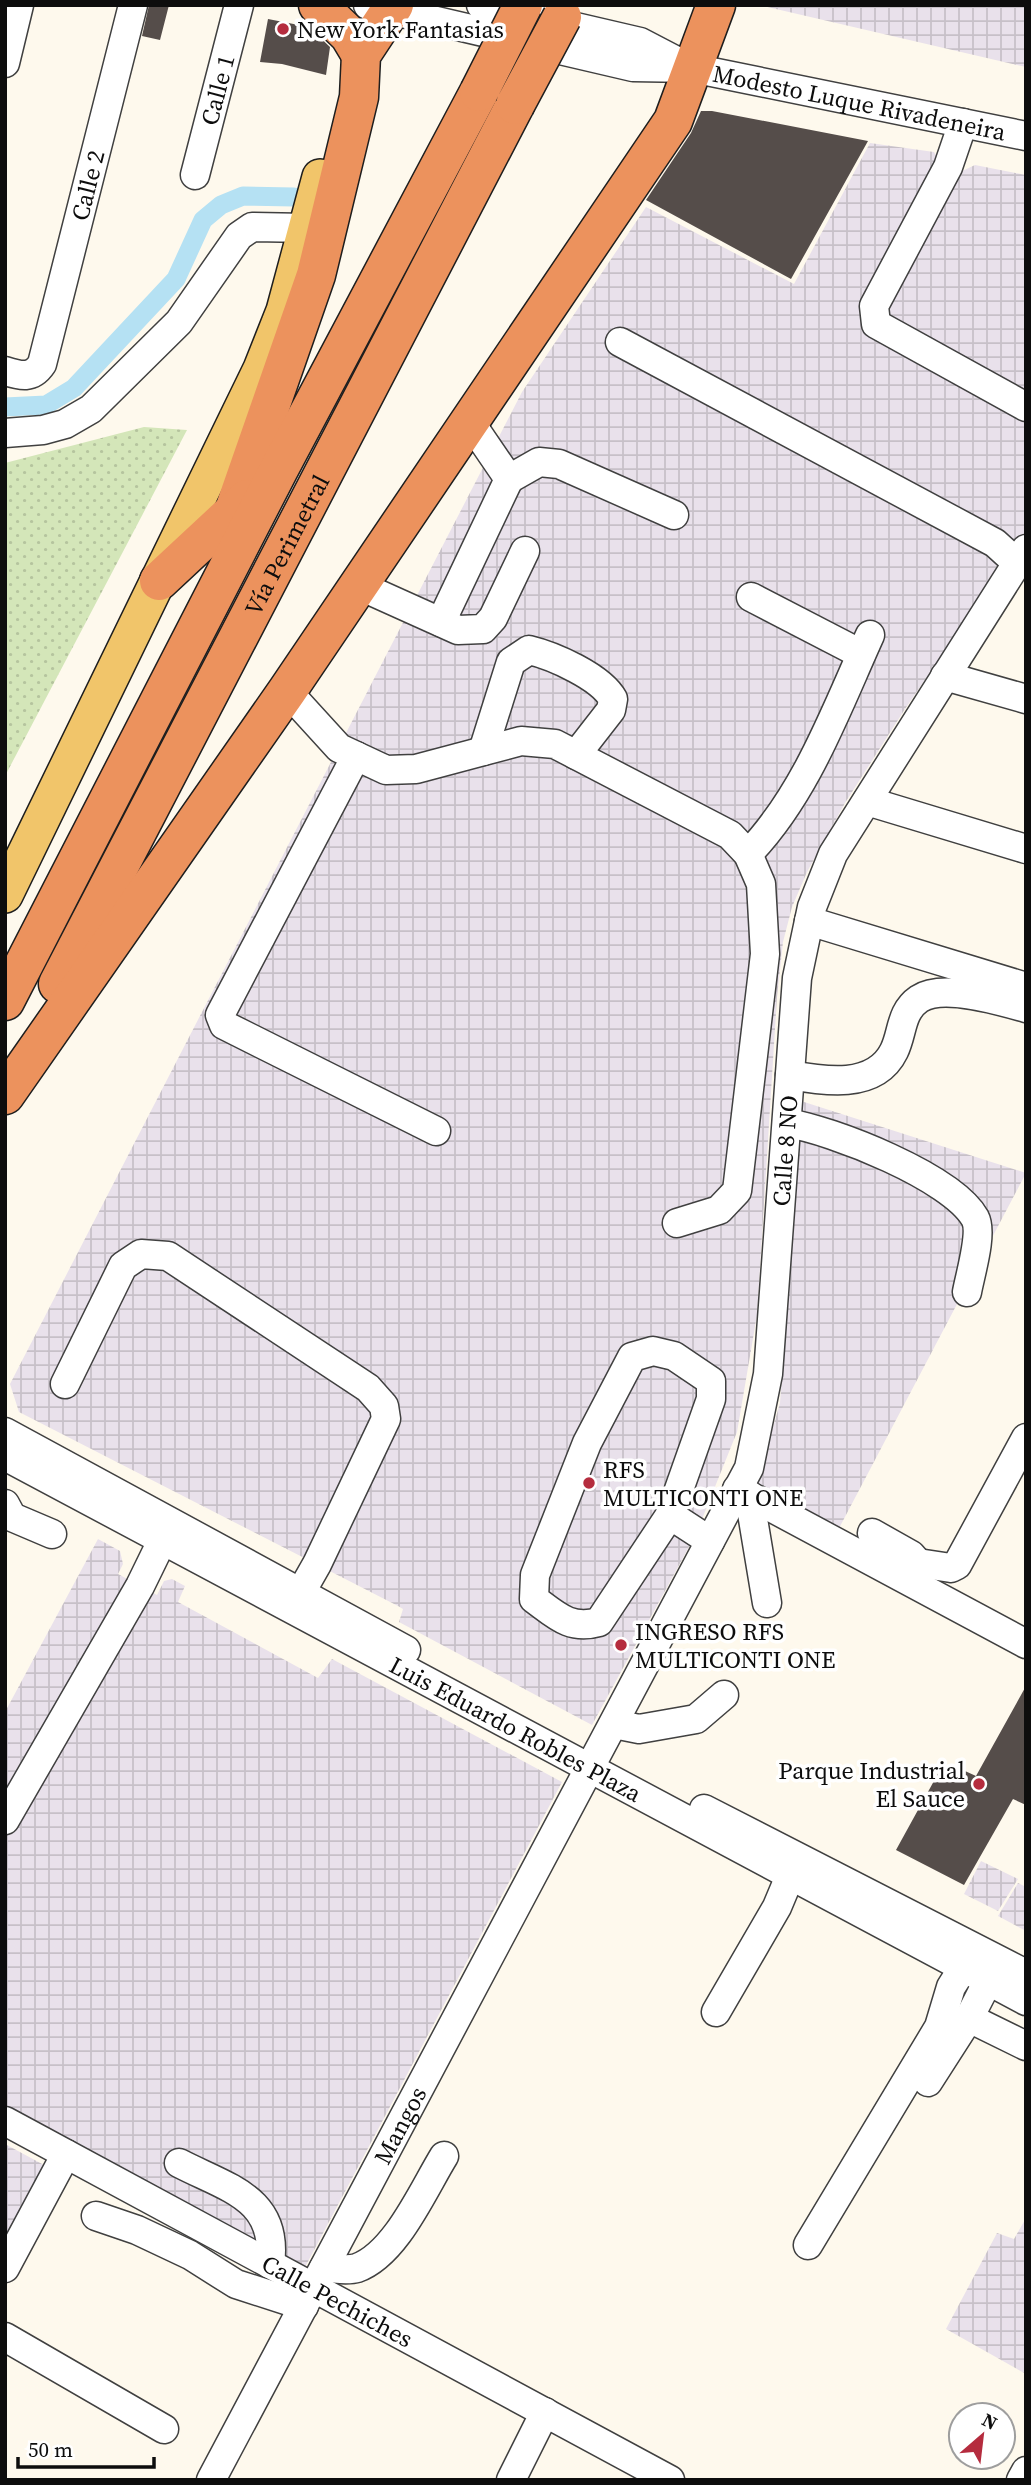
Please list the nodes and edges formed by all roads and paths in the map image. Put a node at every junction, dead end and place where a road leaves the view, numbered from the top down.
1 (19, 5) edge
2 (133, 5) edge
3 (239, 5) edge
4 (318, 5) edge
5 (481, 5) edge
6 (523, 5) edge
7 (716, 5) edge
8 (384, 7) edge
9 (565, 11) edge
10 (361, 55) junction
11 (5, 63) edge
12 (692, 68) junction
13 (963, 123) junction
14 (1026, 136) edge
15 (195, 176) dead end
16 (308, 228) junction
17 (620, 342) dead end
18 (5, 371) edge
19 (1026, 407) edge
20 (470, 422) junction
21 (5, 433) edge
22 (279, 468) junction
23 (509, 479) junction
24 (234, 511) junction
25 (674, 515) dead end
26 (525, 551) dead end
27 (1021, 556) edge
28 (159, 582) junction
29 (358, 585) junction
30 (751, 597) dead end
31 (441, 622) junction
32 (192, 641) junction
33 (945, 677) junction
34 (287, 691) junction
35 (1026, 699) edge
36 (483, 751) junction
37 (576, 755) junction
38 (356, 756) junction
39 (867, 801) junction
40 (1026, 849) edge
41 (748, 854) junction
42 (5, 895) edge
43 (809, 921) junction
44 (1026, 987) edge
45 (5, 1001) edge
46 (1026, 1009) edge
47 (790, 1075) junction
48 (5, 1085) edge
49 (5, 1095) edge
50 (787, 1123) junction
51 (436, 1132) dead end
52 (677, 1223) dead end
53 (967, 1292) dead end
54 (65, 1384) dead end
55 (5, 1432) edge
56 (1026, 1438) edge
57 (11, 1459) edge
58 (5, 1492) edge
59 (743, 1492) junction
60 (5, 1504) edge
61 (670, 1515) junction
62 (872, 1533) dead end
63 (52, 1534) dead end
64 (162, 1541) junction
65 (710, 1541) junction
66 (914, 1573) junction
67 (295, 1601) junction
68 (767, 1603) dead end
69 (1026, 1644) edge
70 (724, 1695) dead end
71 (614, 1724) junction
72 (594, 1762) junction
73 (5, 1820) edge
74 (790, 1876) junction
75 (963, 1968) junction
76 (1025, 1972) edge
77 (988, 1981) junction
78 (1026, 2001) edge
79 (716, 2012) dead end
80 (969, 2018) junction
81 (1026, 2046) edge
82 (928, 2082) dead end
83 (5, 2121) edge
84 (66, 2154) junction
85 (444, 2155) dead end
86 (179, 2162) dead end
87 (96, 2216) dead end
88 (808, 2245) dead end
89 (270, 2264) junction
90 (5, 2268) edge
91 (314, 2287) junction
92 (5, 2337) edge
93 (545, 2412) junction
94 (164, 2429) dead end
95 (1026, 2471) edge
96 (211, 2480) edge
97 (511, 2480) edge
98 (670, 2480) edge
99 (1021, 2480) edge

1 - 11 street
2 - 18 street, Calle 2
3 - 15 street, Calle 1
4 - 10 highway
5 - 12 street, Modesto Luque Rivadeneira
6 - 22 highway, Vía Perimetral, bridge
7 - 12 highway
8 - 10 highway
8 - 12 street, Modesto Luque Rivadeneira
9 - 48 highway, Vía Perimetral, bridge
10 - 16 main road
10 - 24 highway
12 - 13 street, Modesto Luque Rivadeneira
12 - 20 highway
13 - 14 street, Modesto Luque Rivadeneira
13 - 19 street
16 - 21 street
16 - 28 main road
17 - 27 street
20 - 23 street
20 - 29 highway
22 - 24 highway
22 - 32 highway, Vía Perimetral
23 - 25 street
23 - 31 street
24 - 28 highway
24 - 32 highway
26 - 31 street
27 - 33 street, Calle 8 NO
28 - 42 main road
29 - 31 street
29 - 34 highway
30 - 41 street
32 - 45 highway, Vía Perimetral
33 - 35 street
33 - 39 street, Calle 8 NO
34 - 38 street
34 - 49 highway
36 - 37 street
36 - 37 street
36 - 38 street
37 - 41 street
38 - 51 street
39 - 40 street
39 - 43 street, Calle 8 NO
41 - 52 street
43 - 44 street
43 - 47 street, Calle 8 NO
46 - 47 street
47 - 50 street, Calle 8 NO
50 - 53 street
50 - 59 street, Calle 8 NO
54 - 67 street
55 - 67 street, Luis Eduardo Robles Plaza
56 - 66 street
57 - 58 street
57 - 64 street, Luis Eduardo Robles Plaza
59 - 65 street, Calle 8 NO
59 - 66 street
59 - 68 street
60 - 63 street
61 - 61 street
61 - 65 street
62 - 66 street
64 - 67 street, Luis Eduardo Robles Plaza
64 - 73 street
65 - 71 street, Calle 8 NO
66 - 69 street
67 - 72 street, Luis Eduardo Robles Plaza
70 - 71 street
71 - 72 street, Calle 8 NO
72 - 74 street, Luis Eduardo Robles Plaza
72 - 76 street, Luis Eduardo Robles Plaza
72 - 91 street, Mangos
74 - 75 street, Luis Eduardo Robles Plaza
74 - 79 street
75 - 77 street, Luis Eduardo Robles Plaza
75 - 88 street
77 - 78 street, Luis Eduardo Robles Plaza
77 - 80 street
80 - 81 street
80 - 82 street
83 - 84 street, Calle Pechiches
84 - 89 street, Calle Pechiches
84 - 90 street
85 - 91 street
86 - 89 street
87 - 91 street
89 - 91 street, Calle Pechiches
91 - 93 street, Calle Pechiches
91 - 96 street, Mangos
92 - 94 street
93 - 97 street
93 - 98 street, Calle Pechiches
95 - 99 street

